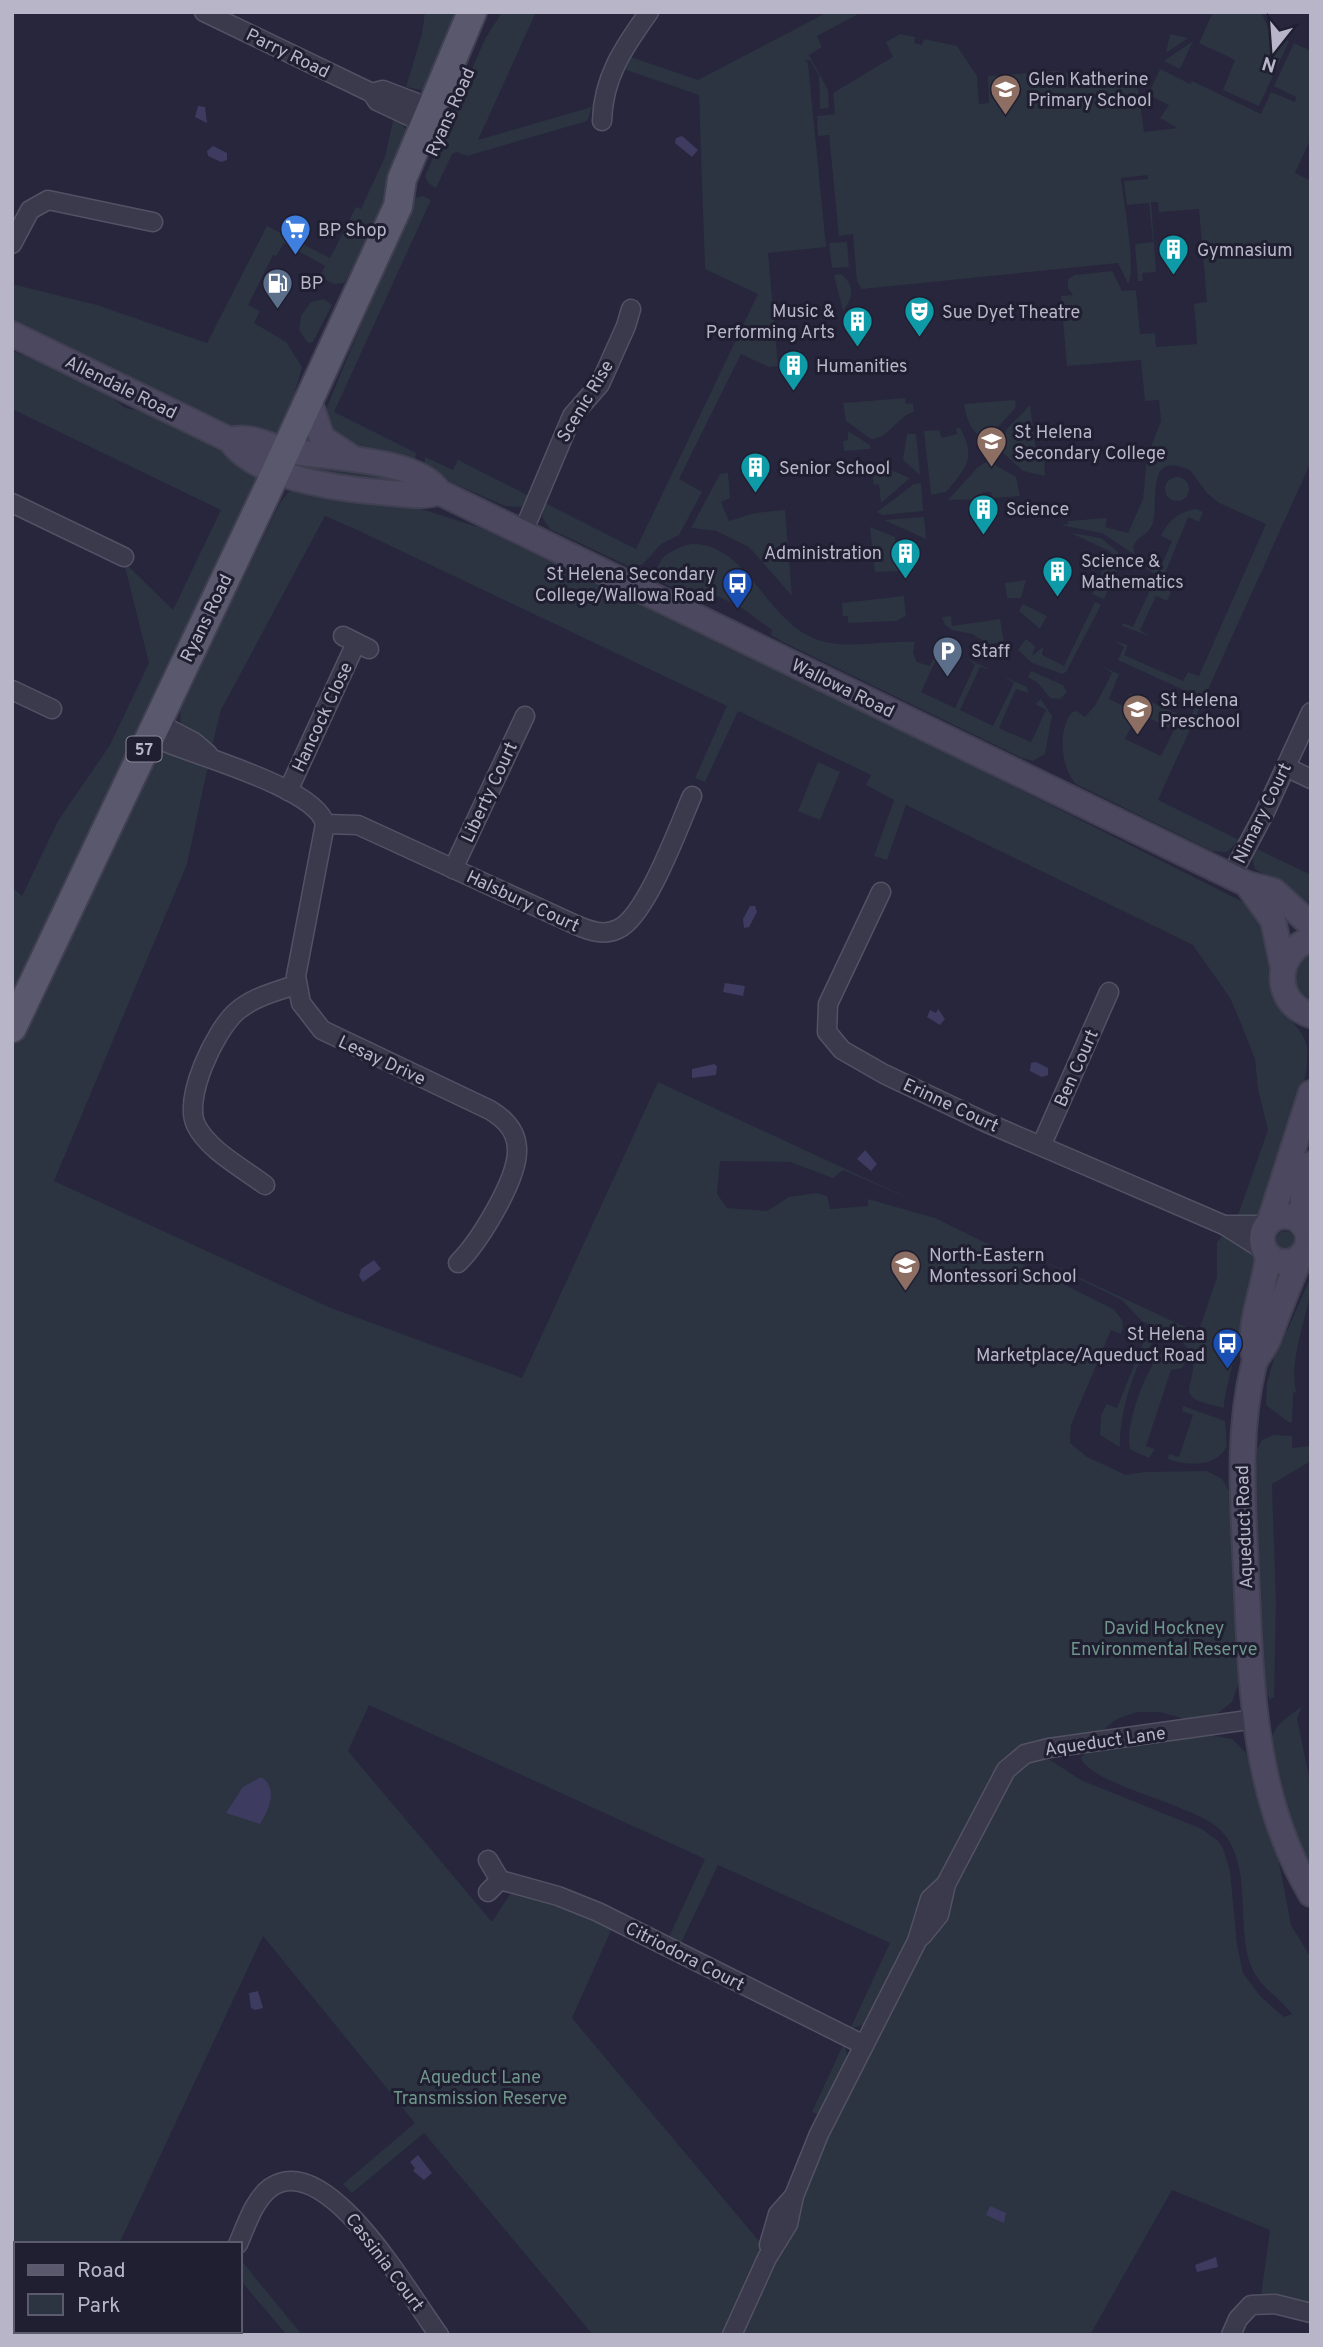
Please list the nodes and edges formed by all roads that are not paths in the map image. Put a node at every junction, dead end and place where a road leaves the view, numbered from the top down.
1 (204, 12) edge
2 (472, 12) edge
3 (492, 12) edge
4 (649, 12) edge
5 (437, 120) junction
6 (602, 121) dead end
7 (153, 222) dead end
8 (12, 244) edge
9 (631, 307) dead end
10 (12, 334) edge
11 (309, 400) junction
12 (349, 456) junction
13 (281, 460) junction
14 (439, 492) junction
15 (12, 503) edge
16 (523, 532) junction
17 (124, 557) dead end
18 (356, 643) dead end
19 (12, 690) edge
20 (52, 709) dead end
21 (1311, 712) edge
22 (525, 716) dead end
23 (153, 729) junction
24 (1286, 767) junction
25 (1311, 779) edge
26 (288, 791) junction
27 (693, 796) dead end
28 (325, 824) junction
29 (453, 869) junction
30 (1239, 880) junction
31 (881, 892) dead end
32 (1311, 925) edge
33 (1311, 939) edge
34 (1283, 967) junction
35 (295, 985) junction
36 (1109, 992) dead end
37 (1306, 1018) edge
38 (12, 1028) edge
39 (1311, 1093) edge
40 (1042, 1144) junction
41 (1311, 1164) edge
42 (266, 1185) dead end
43 (1269, 1223) junction
44 (1302, 1224) junction
45 (1224, 1225) junction
46 (1267, 1253) junction
47 (1300, 1258) junction
48 (458, 1264) dead end
49 (1255, 1360) junction
50 (1255, 1719) junction
51 (488, 1860) dead end
52 (1311, 1894) edge
53 (864, 2045) junction
54 (238, 2242) edge
55 (1311, 2313) edge
56 (439, 2335) edge
57 (732, 2335) edge
58 (1231, 2335) edge

1 - 5 street, Parry Road
2 - 5 main road, Ryans Road / 57
3 - 5 main road, Ryans Road / 57
4 - 6 street
5 - 11 main road, Ryans Road / 57
7 - 8 street
9 - 16 street, Scenic Rise
10 - 13 main road, Allendale Road
11 - 12 main road
11 - 13 main road, Ryans Road / 57
12 - 13 main road, Wallowa Road
12 - 14 main road, Wallowa Road
13 - 14 main road, Wallowa Road
13 - 23 main road, Ryans Road / 57
14 - 16 main road, Wallowa Road
15 - 17 street
16 - 30 main road, Wallowa Road
18 - 26 street, Hancock Close
19 - 20 street
21 - 24 street, Nimary Court
22 - 29 street, Liberty Court
23 - 26 street
23 - 38 main road, Ryans Road / 57
24 - 25 street
24 - 30 street, Nimary Court
26 - 28 street
27 - 29 street, Halsbury Court
28 - 29 street, Halsbury Court
28 - 35 street
30 - 32 main road, Wallowa Road
30 - 34 main road, Wallowa Road
31 - 40 street, Erinne Court
33 - 34 main road
34 - 37 main road, Wallowa Road
35 - 42 street
35 - 48 street, Lesay Drive
36 - 40 street, Ben Court
39 - 43 main road
40 - 45 street, Erinne Court
41 - 44 main road
43 - 44 main road
43 - 45 street, Erinne Court
43 - 46 main road
44 - 47 main road
45 - 46 street, Erinne Court
46 - 47 main road
46 - 49 main road, Aqueduct Road
47 - 49 main road, Aqueduct Road
49 - 50 main road, Aqueduct Road
50 - 52 main road, Aqueduct Road
50 - 53 street, Aqueduct Lane
51 - 53 street, Citriodora Court
53 - 57 street, Aqueduct Lane
54 - 56 street, Cassinia Court
55 - 58 street

